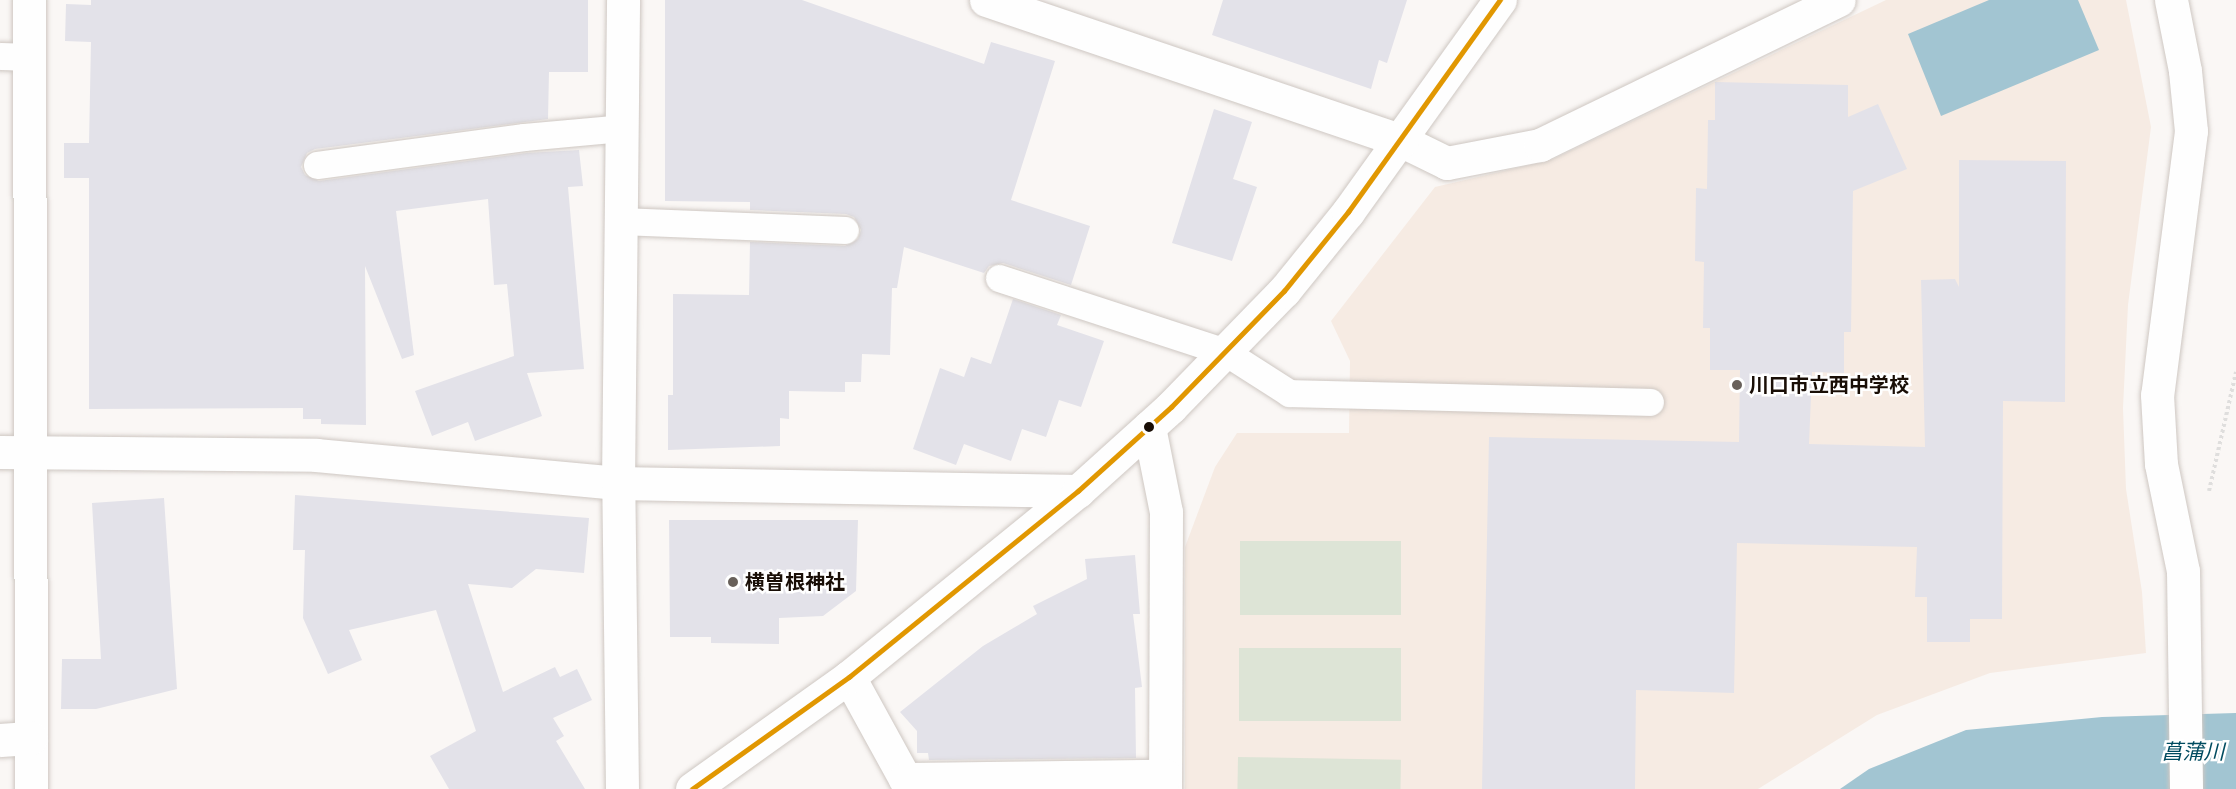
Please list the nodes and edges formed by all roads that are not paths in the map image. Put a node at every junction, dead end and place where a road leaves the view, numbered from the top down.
1 (29, 0) edge
2 (623, 0) edge
3 (986, 0) edge
4 (1500, 0) edge
5 (1839, 0) edge
6 (2170, 0) edge
7 (15, 56) edge
8 (622, 128) junction
9 (1402, 141) junction
10 (316, 165) dead end
11 (621, 221) junction
12 (845, 230) dead end
13 (999, 278) dead end
14 (1225, 352) junction
15 (1650, 402) dead end
16 (1149, 427) junction
17 (15, 452) edge
18 (618, 483) junction
19 (1078, 491) junction
20 (849, 677) junction
21 (15, 739) edge
22 (1165, 783) edge
23 (905, 784) edge
24 (31, 789) edge
25 (622, 789) edge
26 (692, 789) edge
27 (2186, 789) edge

1 - 7 street
2 - 8 street
3 - 9 street
4 - 9 street
5 - 9 street
6 - 27 street
7 - 17 street
8 - 10 lane
8 - 11 street
9 - 14 street
11 - 12 lane
11 - 18 street
13 - 14 lane
14 - 15 lane
14 - 16 street
16 - 19 street
16 - 22 street
17 - 18 street
17 - 21 street
18 - 19 street
18 - 25 street
19 - 20 street
20 - 23 street
20 - 26 street
21 - 24 street
22 - 23 street

